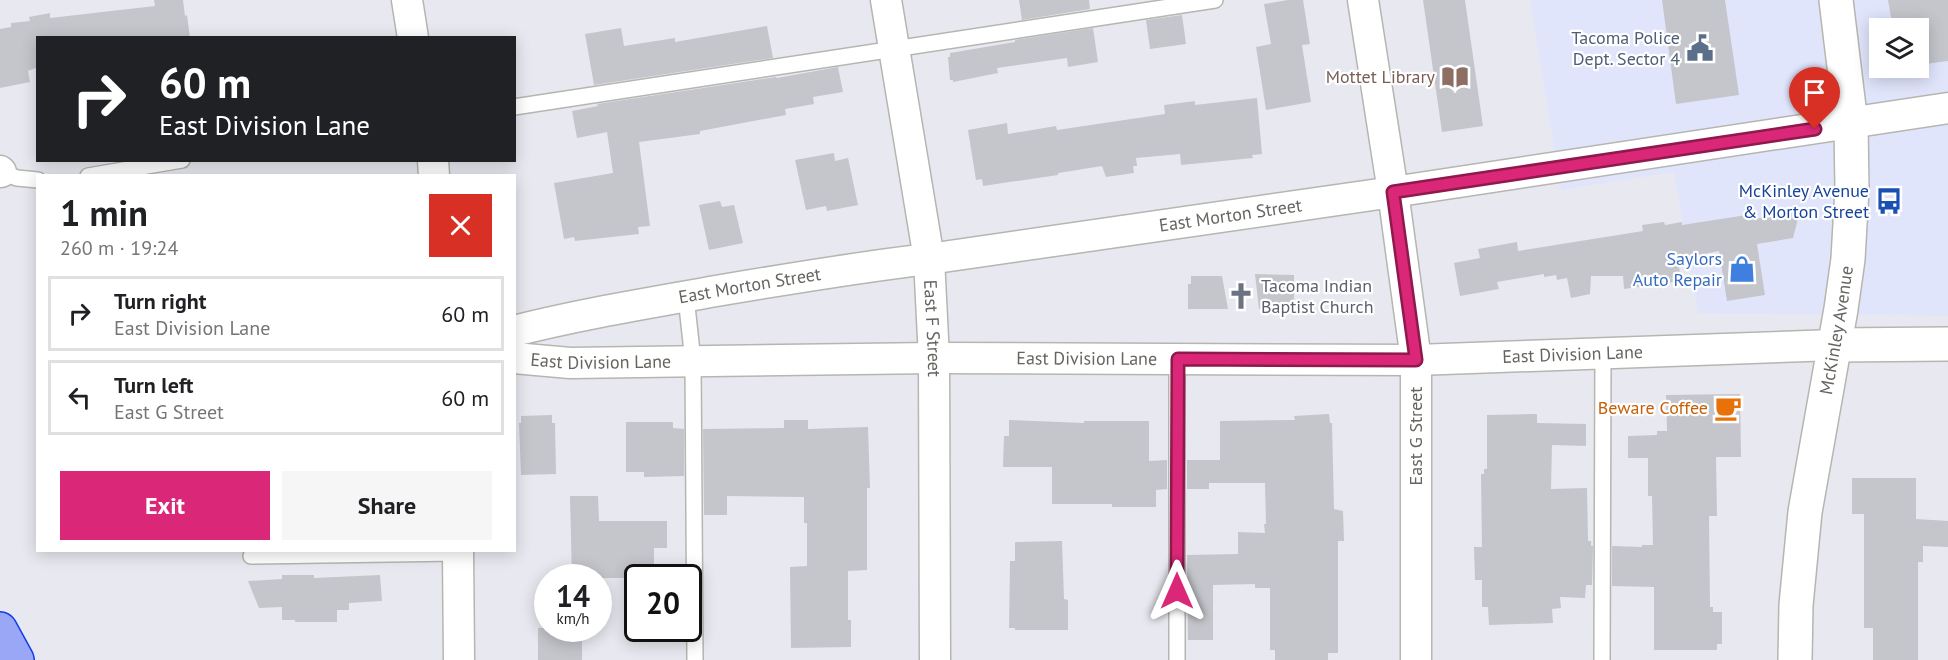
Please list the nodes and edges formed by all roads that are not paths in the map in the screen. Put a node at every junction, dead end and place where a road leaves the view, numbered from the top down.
1 (407, 0) edge
2 (886, 0) edge
3 (1215, 0) edge
4 (1363, 0) edge
5 (1836, 0) edge
6 (413, 36) edge
7 (894, 50) junction
8 (516, 107) edge
9 (1948, 108) edge
10 (1851, 124) junction
11 (170, 162) edge
12 (0, 172) edge
13 (100, 174) edge
14 (36, 180) edge
15 (1393, 192) junction
16 (929, 260) junction
17 (686, 297) junction
18 (516, 331) edge
19 (1948, 344) edge
20 (1835, 345) junction
21 (1603, 352) junction
22 (516, 358) edge
23 (934, 358) junction
24 (1178, 359) junction
25 (1416, 360) junction
26 (693, 361) junction
27 (458, 552) edge
28 (251, 555) dead end
29 (0, 629) edge
30 (17, 660) edge
31 (459, 660) edge
32 (695, 660) edge
33 (935, 660) edge
34 (1177, 660) edge
35 (1416, 660) edge
36 (1602, 660) edge
37 (1795, 660) edge

1 - 6 street
2 - 7 street, East F Street
3 - 7 lane
4 - 15 street, East G Street
5 - 10 street, McKinley Avenue
7 - 8 lane
7 - 16 street, East F Street
9 - 10 street, East Morton Street
10 - 15 street, East Morton Street
10 - 20 street, McKinley Avenue
11 - 13 lane
12 - 14 lane
15 - 16 street, East Morton Street
15 - 25 street, East G Street
16 - 17 street, East Morton Street
16 - 23 street, East F Street
17 - 18 street, East Morton Street
17 - 26 lane
19 - 20 street, East Division Lane
20 - 21 street, East Division Lane
20 - 37 street, McKinley Avenue
21 - 25 street, East Division Lane
21 - 36 lane
22 - 26 street, East Division Lane
23 - 24 street, East Division Lane
23 - 26 street, East Division Lane
23 - 33 street, East F Street
24 - 25 street, East Division Lane
24 - 34 lane
25 - 35 street, East G Street
26 - 32 lane
27 - 28 lane
27 - 31 street
29 - 30 highway

